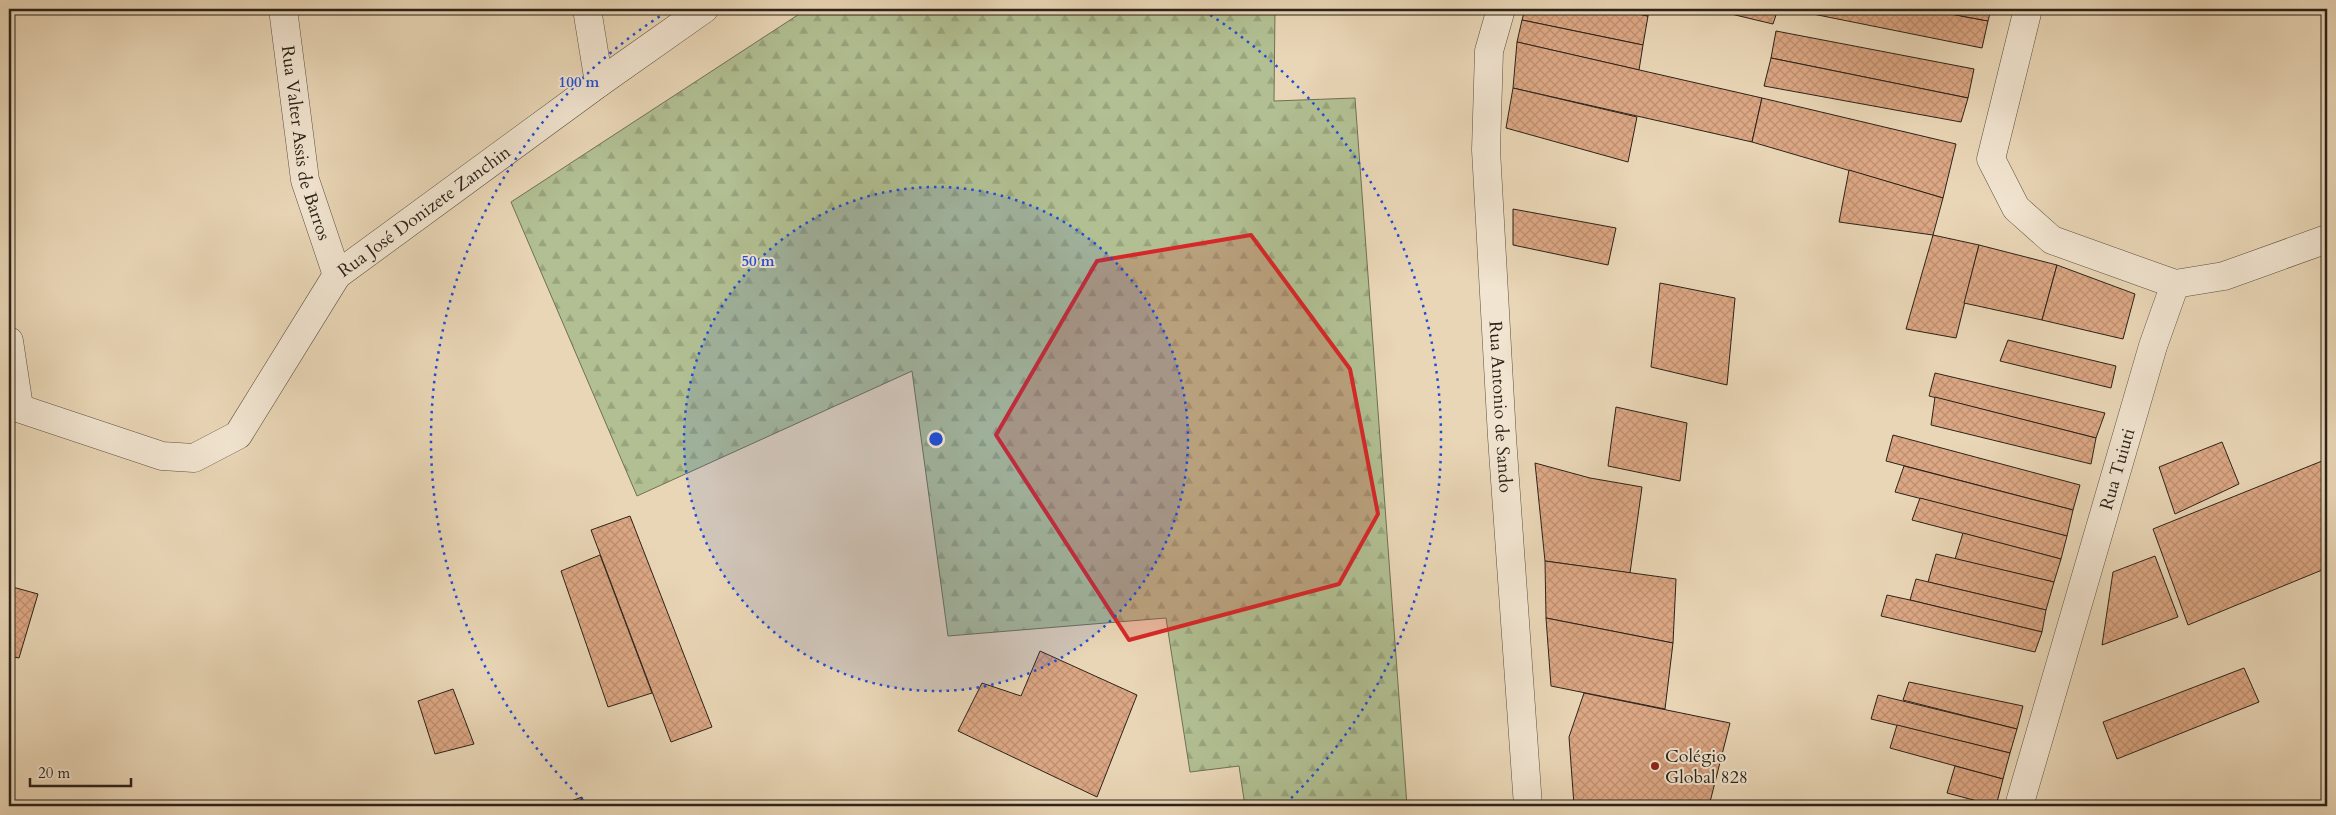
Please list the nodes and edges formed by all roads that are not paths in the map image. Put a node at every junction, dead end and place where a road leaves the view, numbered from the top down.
1 (283, 9) edge
2 (587, 9) edge
3 (704, 9) edge
4 (1501, 9) edge
5 (2028, 9) edge
6 (598, 83) junction
7 (2327, 239) edge
8 (337, 275) junction
9 (2175, 284) junction
10 (9, 341) edge
11 (14, 406) edge
12 (1528, 806) edge
13 (2019, 806) edge

1 - 8 street, Rua Valter Assis de Barros
2 - 6 street
3 - 6 street, Rua José Donizete Zanchin
4 - 12 street, Rua Antonio de Sando
5 - 9 street
6 - 8 street, Rua José Donizete Zanchin
7 - 9 street
8 - 11 street, Rua José Donizete Zanchin
9 - 13 street, Rua Tuiuti
10 - 11 street

